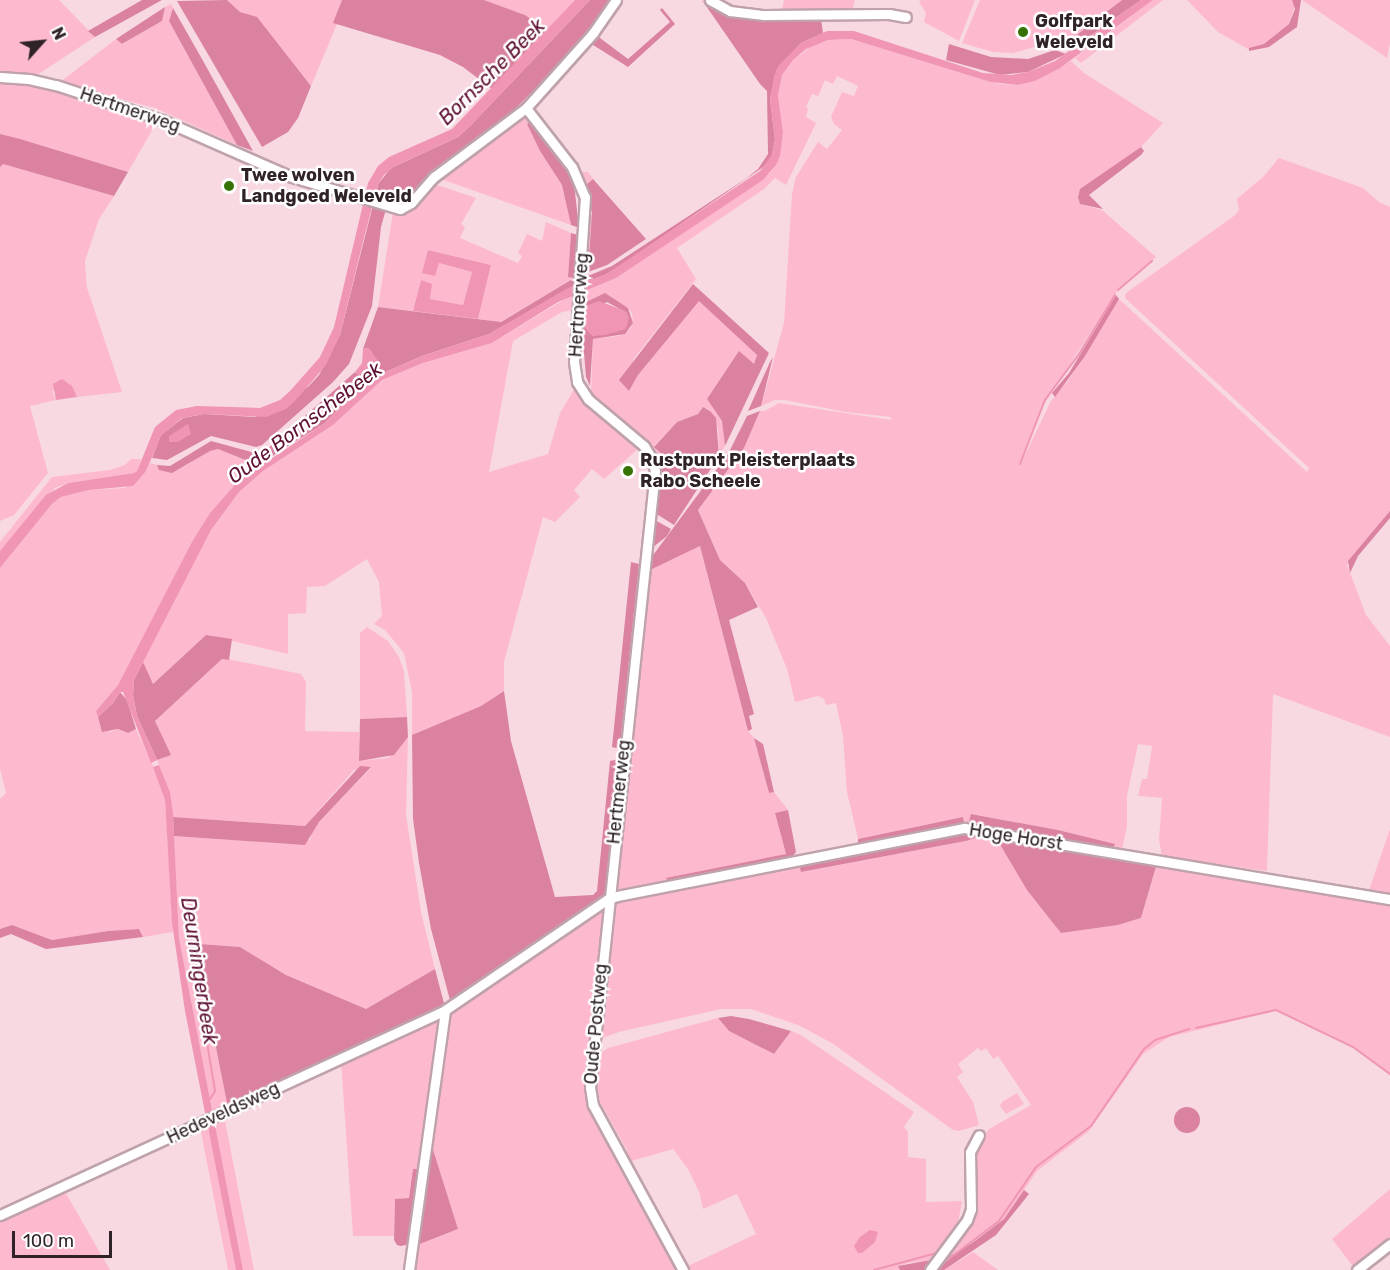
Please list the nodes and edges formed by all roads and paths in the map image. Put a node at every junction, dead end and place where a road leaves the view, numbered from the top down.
1 (616, 0) edge
2 (710, 0) edge
3 (906, 17) dead end
4 (0, 77) edge
5 (526, 108) junction
6 (1390, 898) edge
7 (608, 899) junction
8 (445, 1010) junction
9 (979, 1135) dead end
10 (0, 1215) edge
11 (1390, 1244) edge
12 (410, 1270) edge
13 (682, 1270) edge
14 (930, 1270) edge
15 (1357, 1270) edge

1 - 5 street
2 - 3 street
4 - 5 street, Hertmerweg
5 - 7 street, Hertmerweg
6 - 7 street, Hoge Horst
7 - 8 street
7 - 13 street, Oude Postweg
8 - 10 street, Hedeveldsweg
8 - 12 street
9 - 14 street
11 - 15 street

